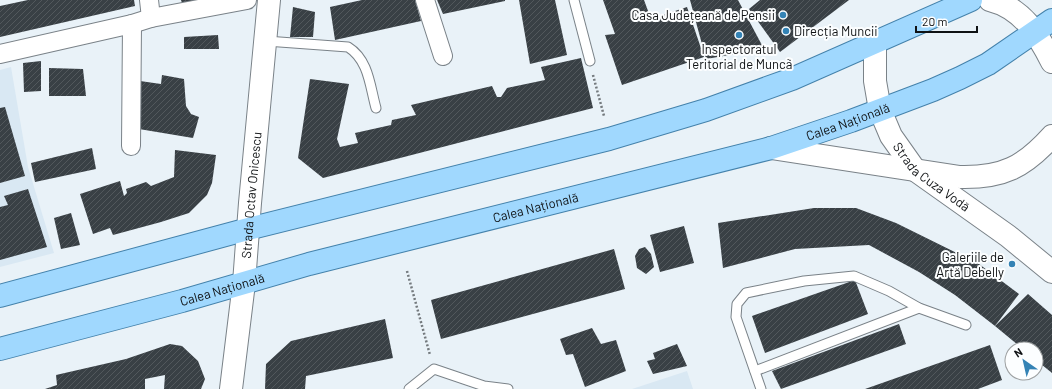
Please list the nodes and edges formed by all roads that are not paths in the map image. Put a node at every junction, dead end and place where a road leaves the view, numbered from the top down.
1 (149, 0) edge
2 (247, 0) edge
3 (269, 0) edge
4 (425, 0) edge
5 (574, 0) edge
6 (990, 0) edge
7 (957, 3) edge
8 (151, 18) junction
9 (132, 24) junction
10 (1044, 26) edge
11 (265, 40) junction
12 (875, 43) junction
13 (0, 54) edge
14 (443, 56) dead end
15 (590, 61) road end
16 (1052, 62) edge
17 (376, 108) dead end
18 (880, 110) junction
19 (1052, 136) edge
20 (131, 146) dead end
21 (771, 148) junction
22 (915, 170) junction
23 (248, 229) junction
24 (1052, 272) edge
25 (244, 283) junction
26 (0, 296) edge
27 (919, 308) junction
28 (966, 325) dead end
29 (0, 349) edge
30 (755, 371) junction
31 (230, 389) edge
32 (409, 389) edge
33 (508, 389) edge
34 (761, 389) edge

1 - 8 street
2 - 8 street
3 - 11 street, Strada Octav Onicescu
4 - 14 street
5 - 15 lane
6 - 10 street
7 - 12 main road
8 - 9 street
9 - 13 street
9 - 20 street
10 - 16 street
10 - 18 main road, Calea Națională
11 - 17 lane
11 - 23 street, Strada Octav Onicescu
12 - 18 street, Strada Cuza Vodă
12 - 23 main road
18 - 21 main road, Calea Națională
18 - 22 street, Strada Cuza Vodă
19 - 22 street
21 - 22 street
21 - 25 main road, Calea Națională
22 - 24 street, Strada Cuza Vodă
23 - 25 street, Strada Octav Onicescu
23 - 26 main road
25 - 29 main road, Calea Națională
25 - 31 street, Strada Octav Onicescu
27 - 28 lane
27 - 30 lane
27 - 30 lane
30 - 34 lane
32 - 33 lane

